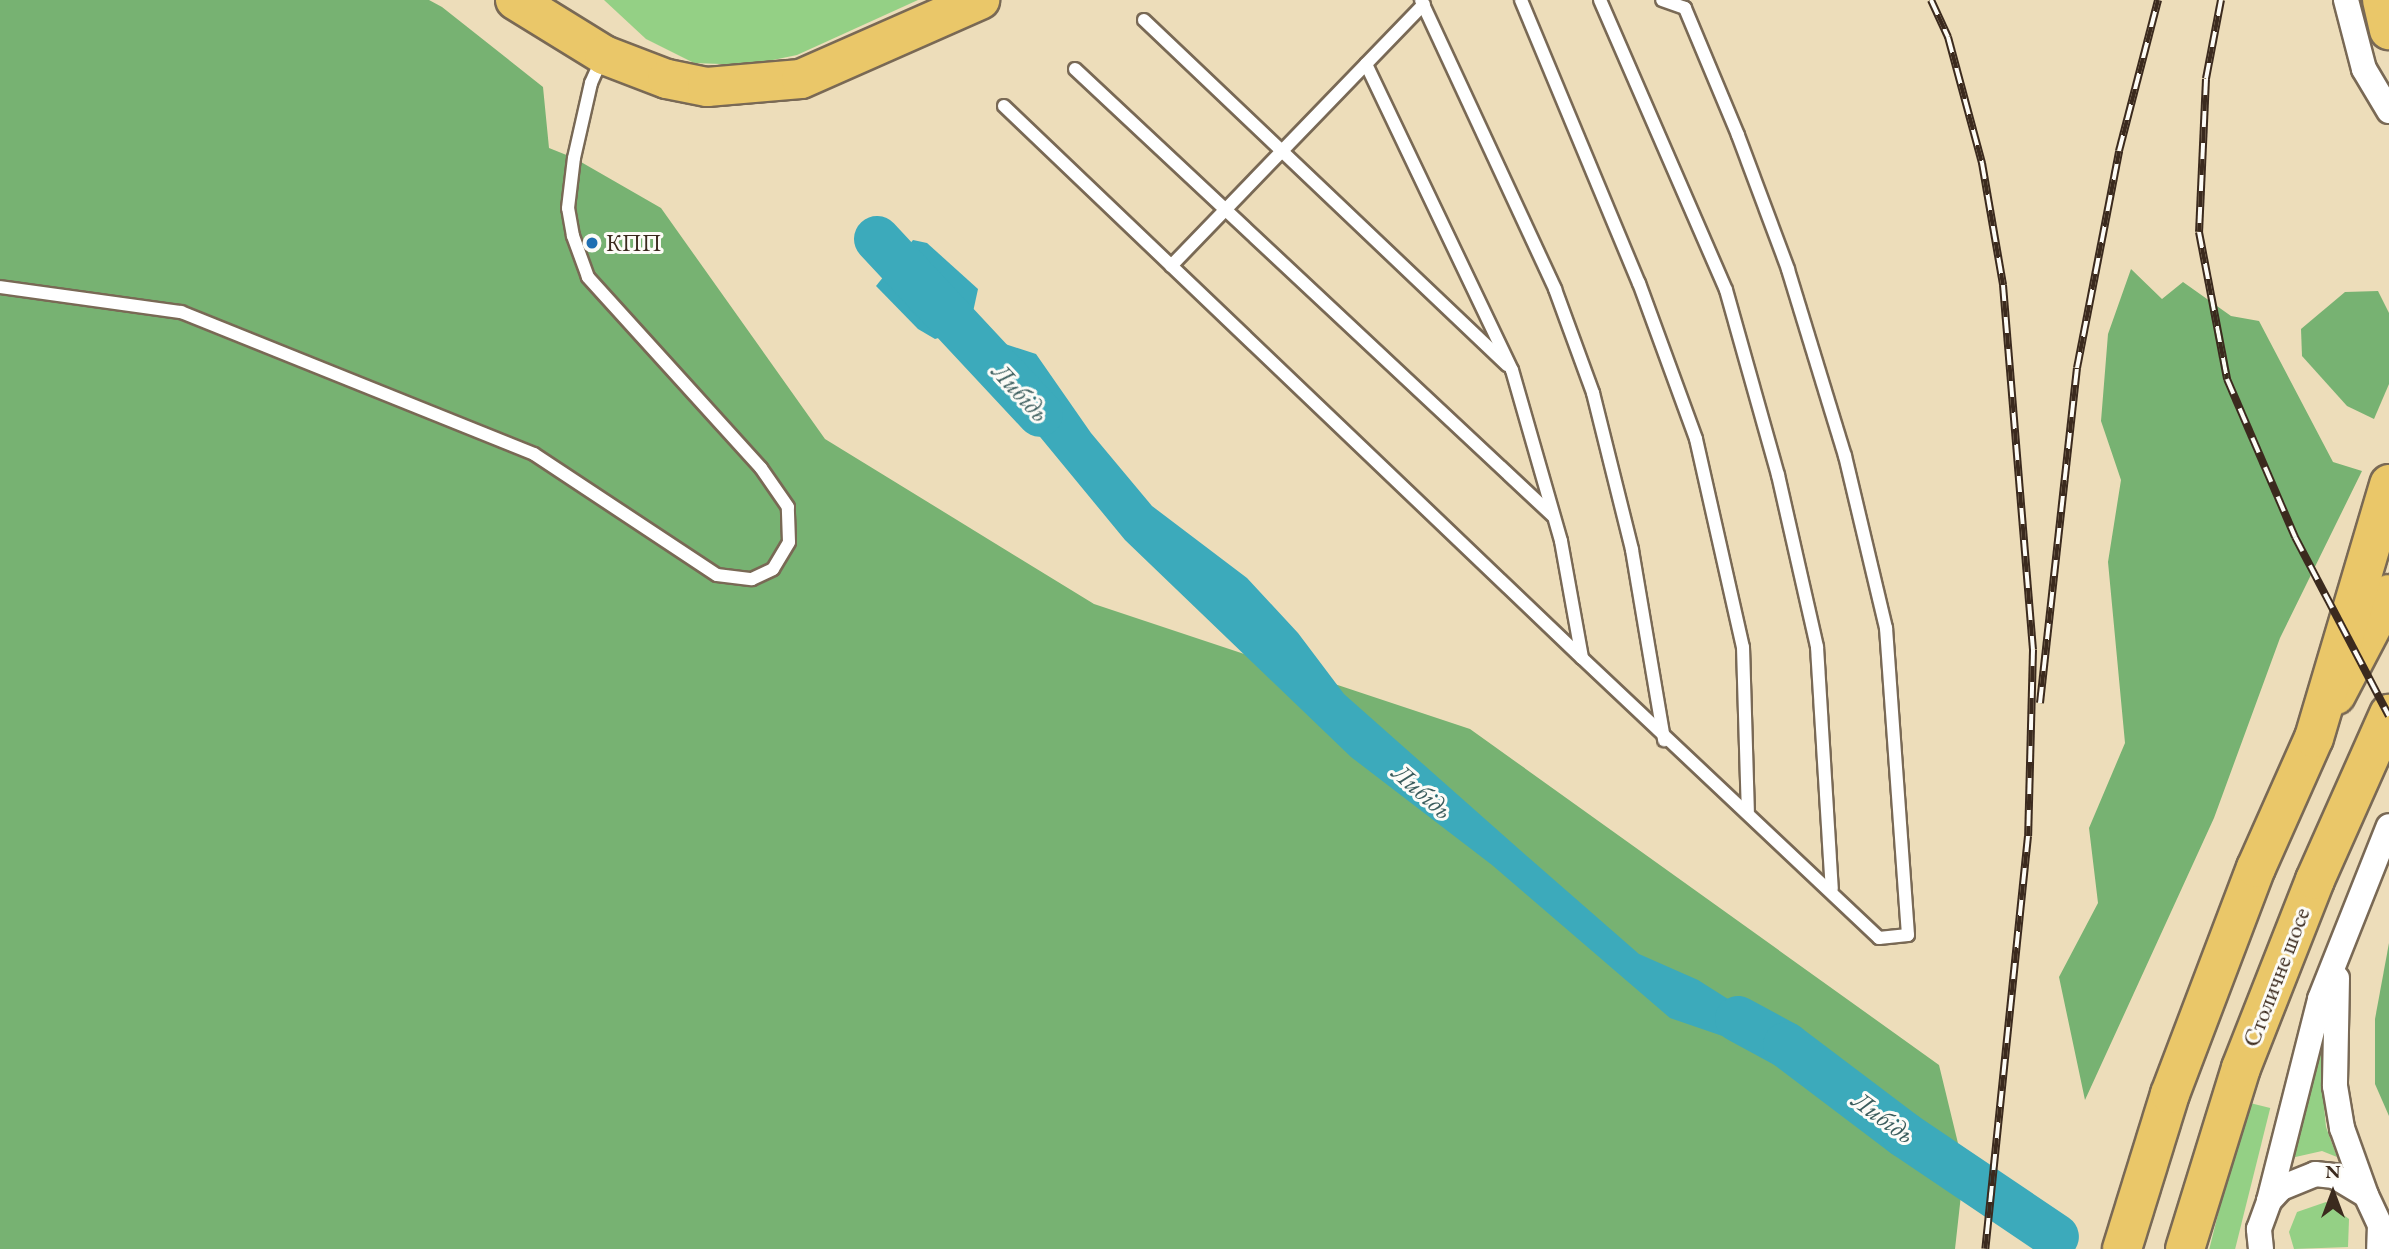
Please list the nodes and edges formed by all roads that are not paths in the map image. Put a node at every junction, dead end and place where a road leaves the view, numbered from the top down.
1 (515, 0) edge
2 (559, 0) edge
3 (980, 0) edge
4 (1521, 0) edge
5 (1600, 0) edge
6 (1662, 0) edge
7 (2346, 0) edge
8 (2382, 0) edge
9 (1423, 2) edge
10 (1144, 20) dead end
11 (2389, 30) edge
12 (604, 55) junction
13 (1366, 65) junction
14 (1075, 69) dead end
15 (1004, 106) dead end
16 (2389, 111) edge
17 (1279, 151) junction
18 (1225, 210) junction
19 (1171, 266) junction
20 (0, 287) edge
21 (1512, 370) junction
22 (2389, 484) edge
23 (1555, 517) junction
24 (2389, 594) edge
25 (1581, 658) junction
26 (2389, 714) edge
27 (2314, 738) junction
28 (1664, 740) junction
29 (1748, 811) junction
30 (2389, 827) edge
31 (1832, 889) junction
32 (2339, 946) junction
33 (2366, 1195) junction
34 (2269, 1202) junction
35 (2258, 1242) edge
36 (2381, 1247) edge
37 (2122, 1249) edge
38 (2185, 1249) edge

1 - 12 main road
2 - 12 main road
3 - 12 main road
4 - 29 lane
5 - 31 lane
6 - 31 lane
7 - 16 street
8 - 11 main road
9 - 13 lane
9 - 28 lane
10 - 17 lane
12 - 20 lane
13 - 17 lane
13 - 21 lane
14 - 18 lane
15 - 19 lane
17 - 18 lane
17 - 21 lane
18 - 19 lane
18 - 23 lane
19 - 25 lane
21 - 23 lane
22 - 27 main road
23 - 25 lane
24 - 27 main road
25 - 28 lane
26 - 38 main road, Столичне шосе
27 - 37 main road
28 - 29 lane
29 - 31 lane
30 - 32 street
32 - 33 street
32 - 34 street
33 - 34 street
33 - 36 street
34 - 35 street

